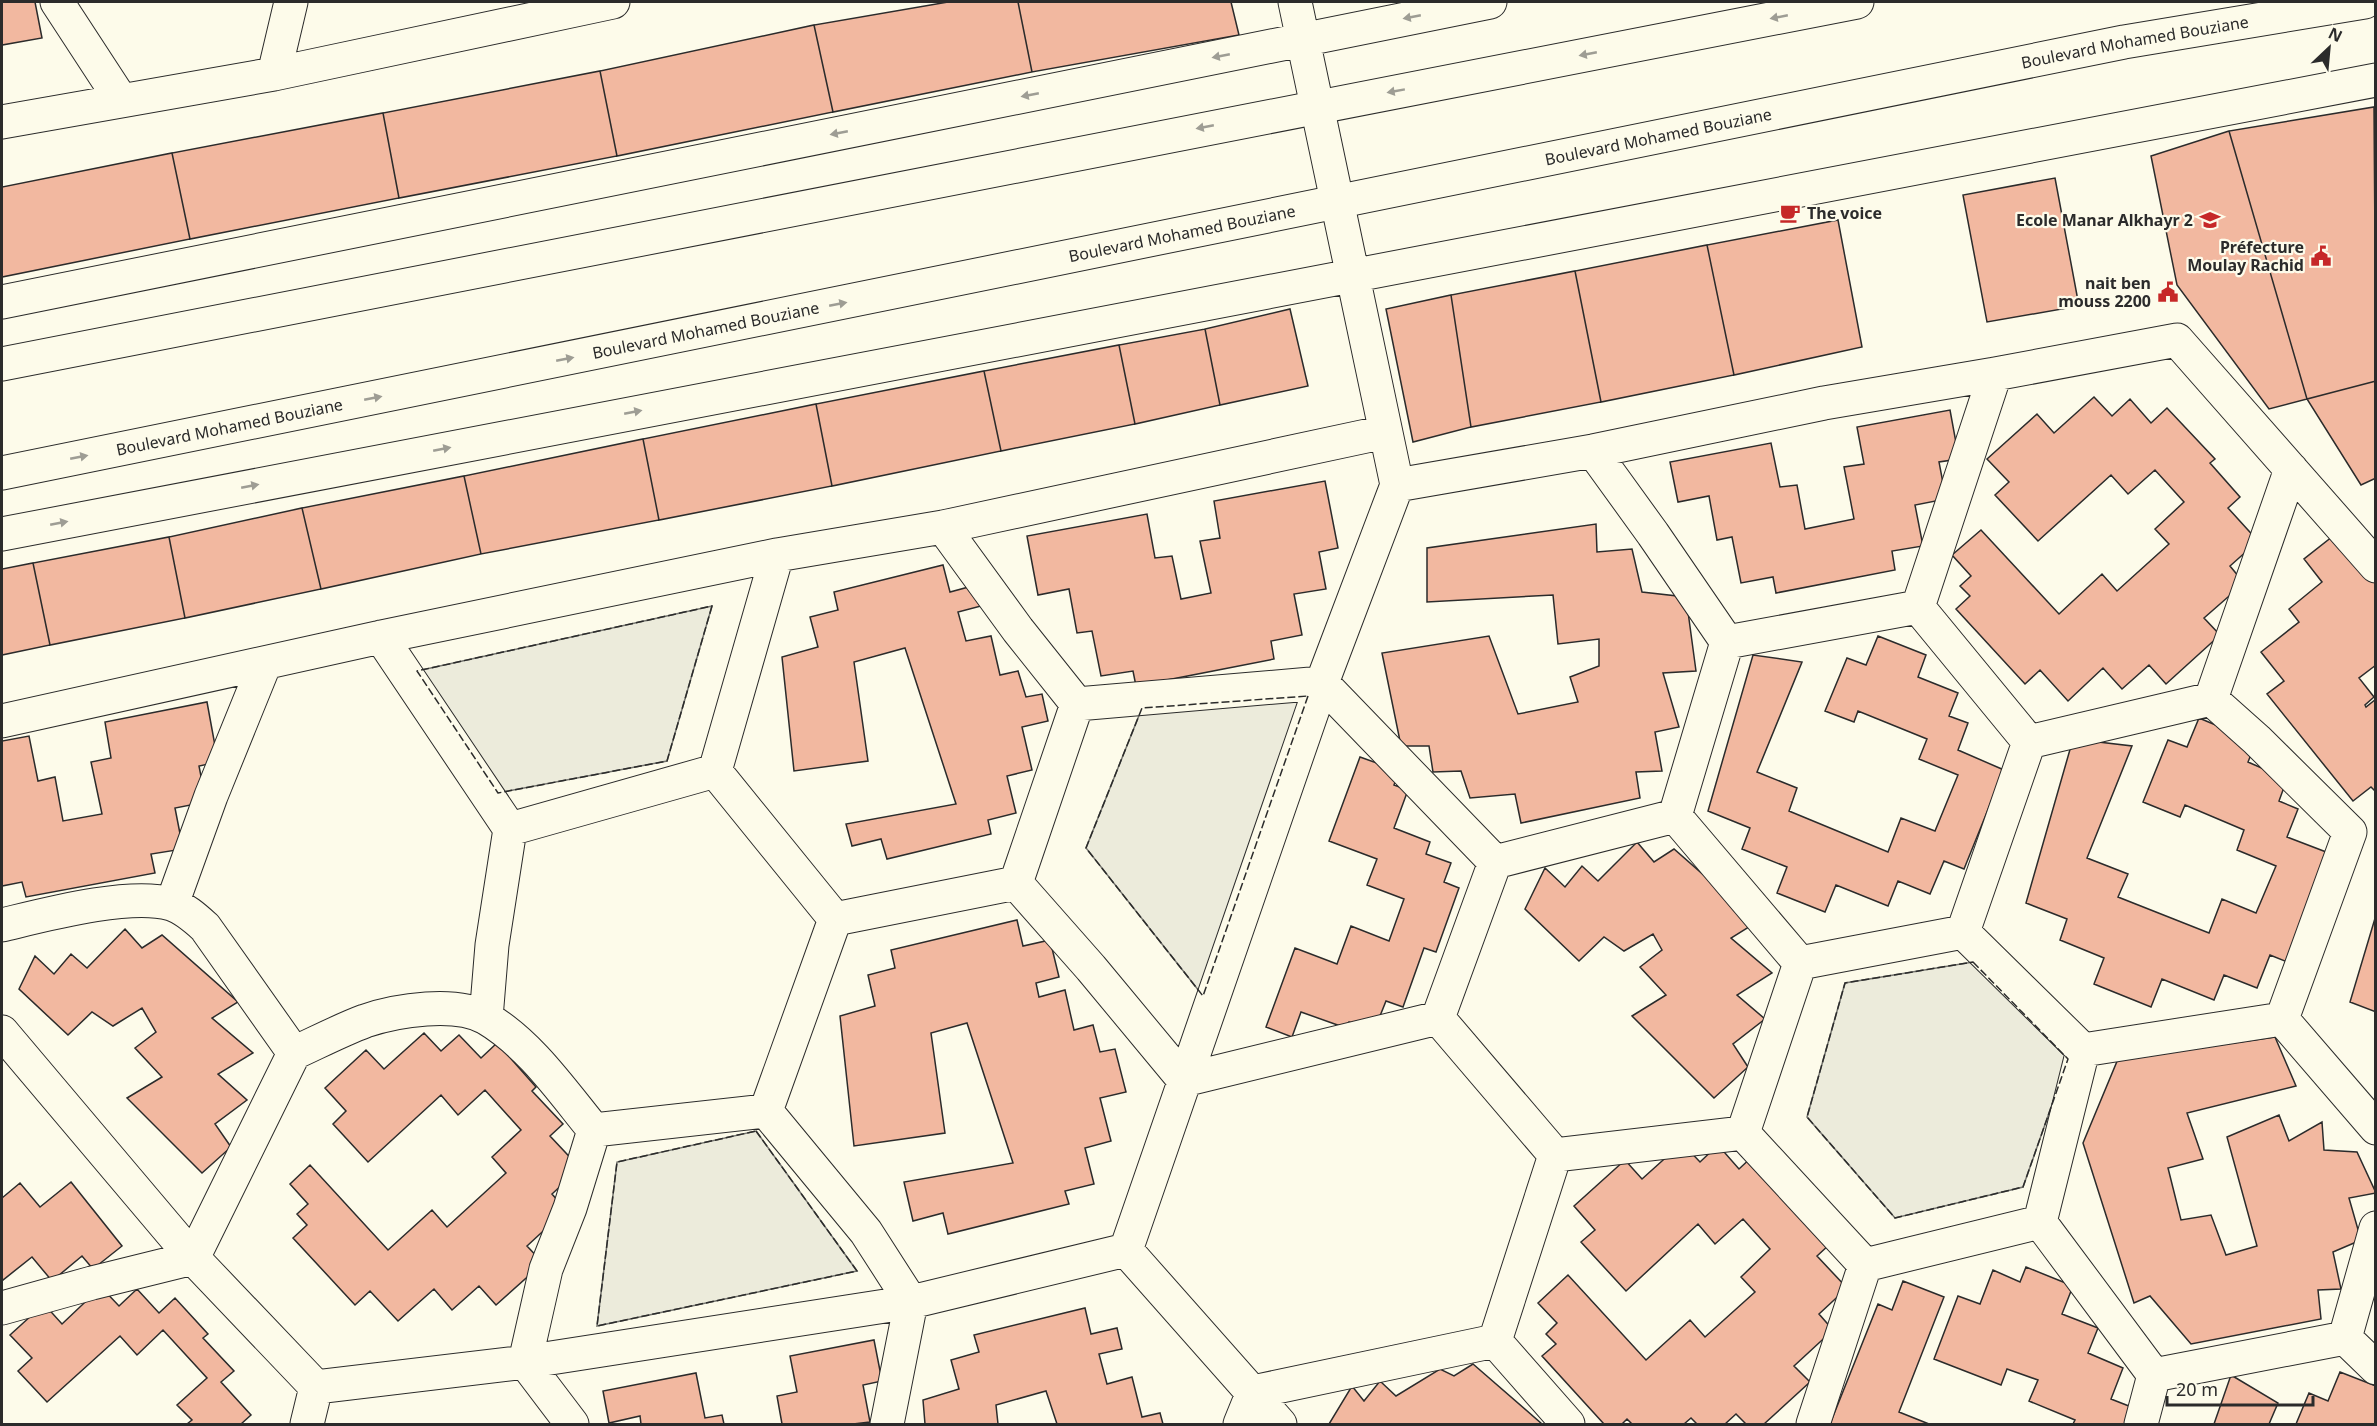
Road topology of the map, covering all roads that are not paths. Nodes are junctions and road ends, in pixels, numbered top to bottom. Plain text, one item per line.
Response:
1 (57, 2) edge
2 (291, 2) edge
3 (613, 2) edge
4 (1295, 2) edge
5 (1490, 2) edge
6 (1857, 2) edge
7 (2365, 2) edge
8 (1302, 39) junction
9 (274, 74) junction
10 (2376, 80) edge
11 (121, 100) junction
12 (1316, 105) junction
13 (2, 122) edge
14 (1337, 202) junction
15 (1352, 274) junction
16 (2, 302) edge
17 (2, 364) edge
18 (1995, 374) junction
19 (1385, 432) junction
20 (1593, 451) junction
21 (2291, 469) junction
22 (2, 473) edge
23 (1397, 485) junction
24 (943, 527) junction
25 (2, 534) edge
26 (777, 555) junction
27 (2376, 566) edge
28 (1918, 607) junction
29 (381, 637) junction
30 (1727, 642) junction
31 (265, 663) junction
32 (1322, 683) junction
33 (2211, 699) junction
34 (1077, 704) junction
35 (2, 721) edge
36 (2029, 742) junction
37 (716, 771) junction
38 (1675, 816) junction
39 (510, 829) junction
40 (2363, 829) edge
41 (1495, 861) junction
42 (1016, 883) junction
43 (172, 904) junction
44 (835, 918) junction
45 (2, 925) edge
46 (1963, 932) junction
47 (1800, 963) junction
48 (486, 1018) junction
49 (1438, 1018) junction
50 (2282, 1019) junction
51 (2, 1032) edge
52 (2083, 1050) junction
53 (294, 1053) junction
54 (1184, 1080) junction
55 (766, 1111) junction
56 (2376, 1128) edge
57 (594, 1130) junction
58 (1743, 1133) junction
59 (1555, 1155) junction
60 (2040, 1222) junction
61 (2376, 1228) edge
62 (1126, 1250) junction
63 (193, 1258) junction
64 (1865, 1265) junction
65 (911, 1302) junction
66 (2, 1308) edge
67 (2345, 1338) junction
68 (1495, 1341) junction
69 (525, 1362) junction
70 (2376, 1368) edge
71 (2154, 1375) junction
72 (316, 1387) junction
73 (1253, 1392) junction
74 (307, 1425) edge
75 (572, 1425) edge
76 (887, 1425) edge
77 (1240, 1425) edge
78 (1280, 1425) edge
79 (1568, 1425) edge
80 (1813, 1425) edge
81 (2141, 1425) edge

1 - 11 street
2 - 9 street
3 - 9 street
4 - 8 street
5 -> 8 street
6 -> 12 street
7 - 14 street, Boulevard Mohamed Bouziane
8 - 12 street
8 -> 16 street
9 - 11 street
10 - 15 street
11 - 13 street
12 - 14 street
12 -> 17 street
14 - 15 street
22 -> 14 street, Boulevard Mohamed Bouziane
15 - 19 street
25 -> 15 street
18 - 20 street
18 - 21 street
18 - 28 street
19 - 23 street
19 - 24 street
20 - 23 street
20 - 30 street
21 - 27 street
21 - 33 street
23 - 32 street
24 - 26 street
24 - 34 street
26 - 29 street
26 - 37 street
28 - 30 street
28 - 36 street
29 - 31 street
29 - 39 street
30 - 38 street
31 - 35 street
31 - 43 street
32 - 34 street
32 - 41 street
32 - 54 street
33 - 36 street
33 - 40 street
34 - 42 street
36 - 46 street
37 - 39 street
37 - 44 street
38 - 41 street
38 - 47 street
39 - 48 street
40 - 50 street
41 - 49 street
42 - 44 street
42 - 54 street
43 - 45 street
43 - 53 street
44 - 55 street
46 - 47 street
46 - 52 street
47 - 58 street
48 - 53 street
48 - 57 street
49 - 54 street
49 - 59 street
50 - 52 street
50 - 56 street
51 - 63 street
52 - 60 street
53 - 63 street
54 - 62 street
55 - 57 street
55 - 65 street
57 - 69 street
58 - 59 street
58 - 64 street
59 - 68 street
60 - 64 street
60 - 71 street
61 - 67 street
62 - 65 street
62 - 73 street
63 - 66 street
63 - 72 street
64 - 80 street
65 - 69 street
65 - 76 street
67 - 70 street
67 - 71 street
68 - 73 street
68 - 79 street
69 - 72 street
69 - 75 street
71 - 81 street
72 - 74 street
73 - 77 street
73 - 78 street

